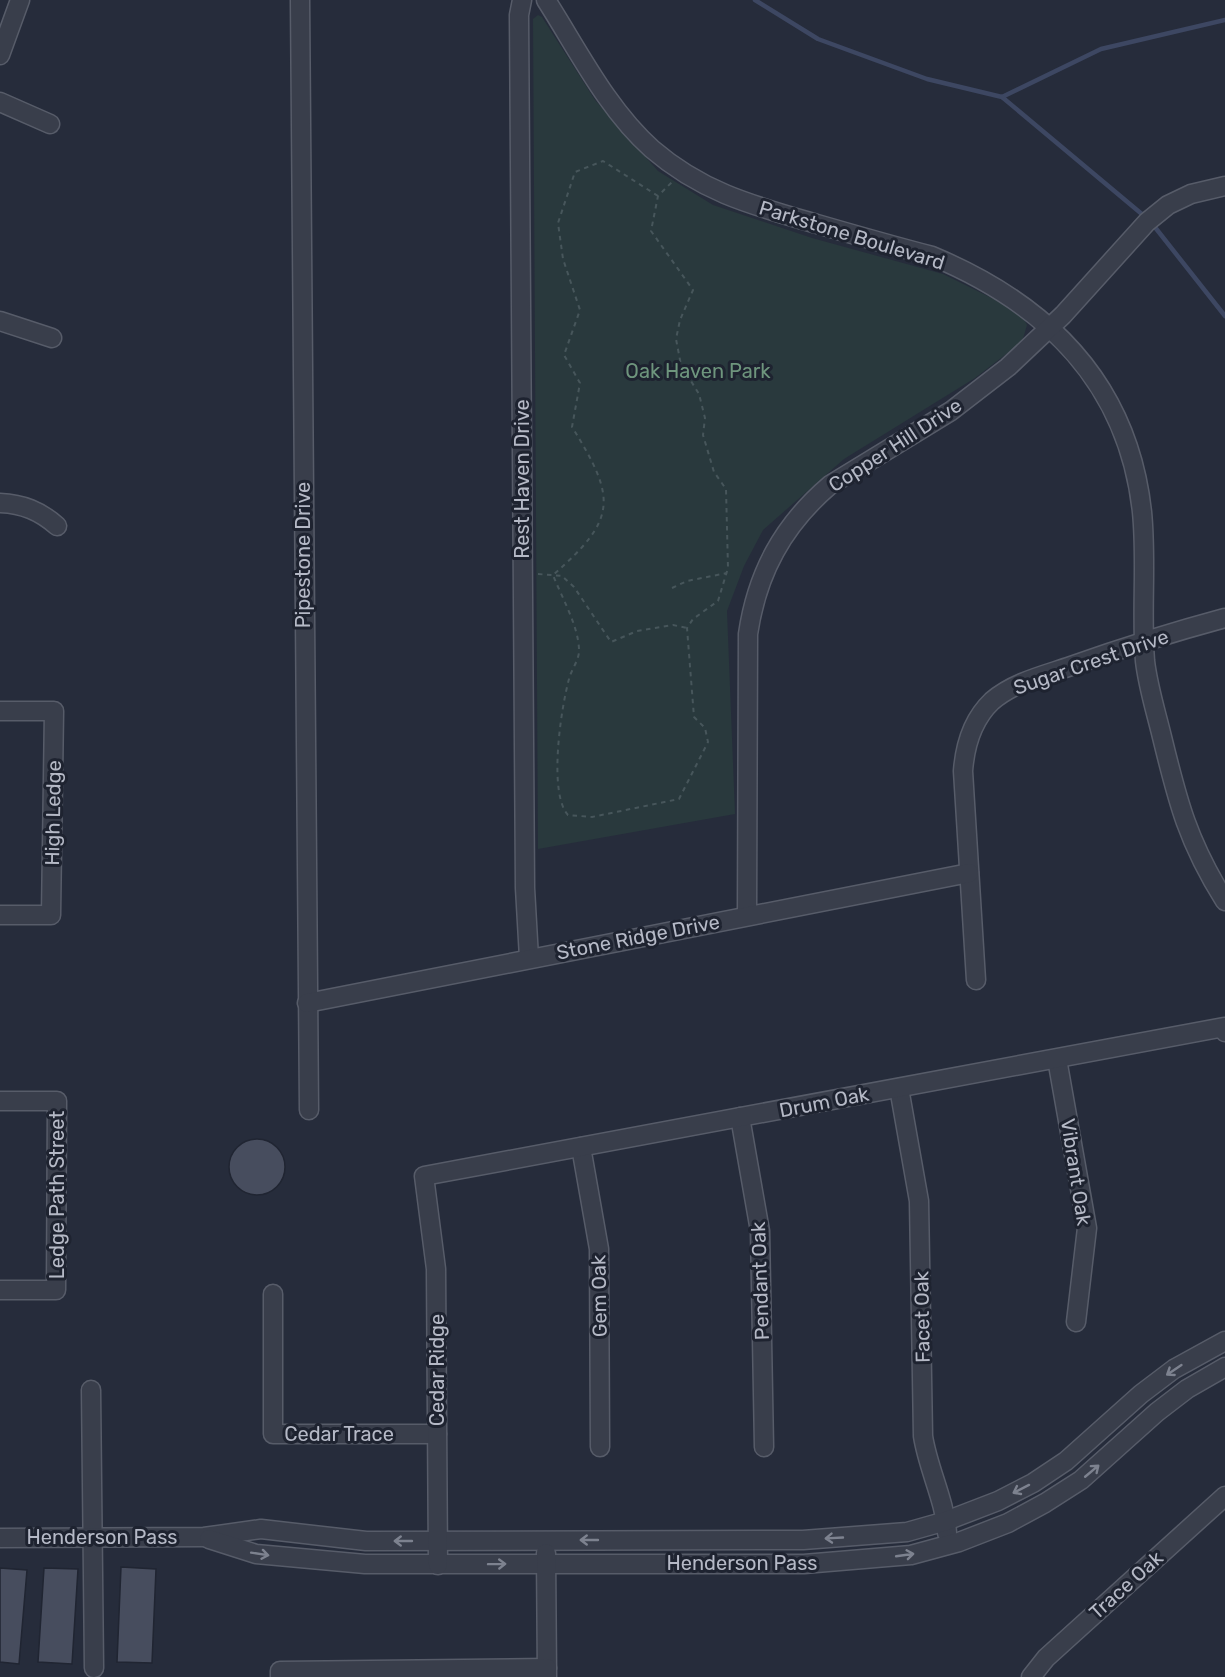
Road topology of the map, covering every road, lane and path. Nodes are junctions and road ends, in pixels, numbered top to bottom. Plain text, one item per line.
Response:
1 (20, 0) edge
2 (300, 0) edge
3 (522, 0) edge
4 (546, 0) edge
5 (0, 55) edge
6 (0, 102) edge
7 (50, 124) dead end
8 (1225, 186) edge
9 (0, 321) edge
10 (1049, 328) junction
11 (52, 338) dead end
12 (0, 503) edge
13 (57, 526) dead end
14 (523, 573) junction
15 (727, 573) junction
16 (554, 575) junction
17 (672, 588) dead end
18 (1225, 618) edge
19 (687, 628) junction
20 (1144, 640) junction
21 (0, 711) edge
22 (969, 873) junction
23 (1225, 901) edge
24 (0, 915) edge
25 (747, 916) junction
26 (529, 958) junction
27 (976, 980) dead end
28 (307, 1003) junction
29 (1225, 1030) edge
30 (1057, 1059) junction
31 (899, 1088) junction
32 (0, 1101) edge
33 (309, 1110) dead end
34 (740, 1117) junction
35 (581, 1147) junction
36 (424, 1176) joint
37 (0, 1290) edge
38 (273, 1294) dead end
39 (1076, 1322) dead end
40 (1225, 1341) edge
41 (1225, 1367) edge
42 (91, 1390) dead end
43 (437, 1434) junction
44 (600, 1447) dead end
45 (764, 1447) dead end
46 (1225, 1496) edge
47 (946, 1521) junction
48 (94, 1536) junction
49 (204, 1537) junction
50 (0, 1538) edge
51 (546, 1539) junction
52 (438, 1541) junction
53 (948, 1545) junction
54 (546, 1563) junction
55 (438, 1565) junction
56 (94, 1668) dead end
57 (547, 1673) edge
58 (280, 1674) edge
59 (1031, 1677) edge

1 - 5 street
2 - 28 street, Pipestone Drive
3 - 14 street, Rest Haven Drive
4 - 10 street, Parkstone Boulevard
6 - 7 street
8 - 10 street, Copper Hill Drive
9 - 11 street
10 - 20 street, Parkstone Boulevard
10 - 25 street, Copper Hill Drive
12 - 13 street
14 - 16 path
14 - 26 street, Rest Haven Drive
15 - 16 path
15 - 17 path
15 - 19 path
16 - 19 path
16 - 19 path
18 - 20 street, Sugar Crest Drive
20 - 22 street, Sugar Crest Drive
20 - 23 street, Parkstone Boulevard
21 - 24 street, High Ledge
22 - 25 street, Stone Ridge Drive
22 - 27 street, Sugar Crest Drive
25 - 26 street, Stone Ridge Drive
26 - 28 street, Stone Ridge Drive
28 - 33 street, Pipestone Drive
29 - 30 street, Drum Oak
30 - 31 street, Drum Oak
30 - 39 street, Vibrant Oak
31 - 34 street, Drum Oak
31 - 47 street, Facet Oak
32 - 37 street, Ledge Path Street
34 - 35 street, Drum Oak
34 - 45 street, Pendant Oak
35 - 36 street, Drum Oak
35 - 44 street, Gem Oak
36 - 43 street, Cedar Ridge
38 - 43 street, Cedar Trace
40 -> 47 street, Henderson Pass
53 -> 41 street, Henderson Pass
42 - 48 street
43 - 52 street, Cedar Ridge
46 - 59 street, Trace Oak
47 -> 51 street, Henderson Pass
47 - 53 street, Facet Oak
48 - 49 street, Henderson Pass
48 - 50 street, Henderson Pass
48 - 56 street
52 -> 49 street, Henderson Pass
49 -> 55 street, Henderson Pass
51 - 52 street, Henderson Pass
51 - 54 street
52 - 55 street, Cedar Ridge
54 -> 53 street, Henderson Pass
55 -> 54 street, Henderson Pass
54 - 57 street
57 - 58 street

